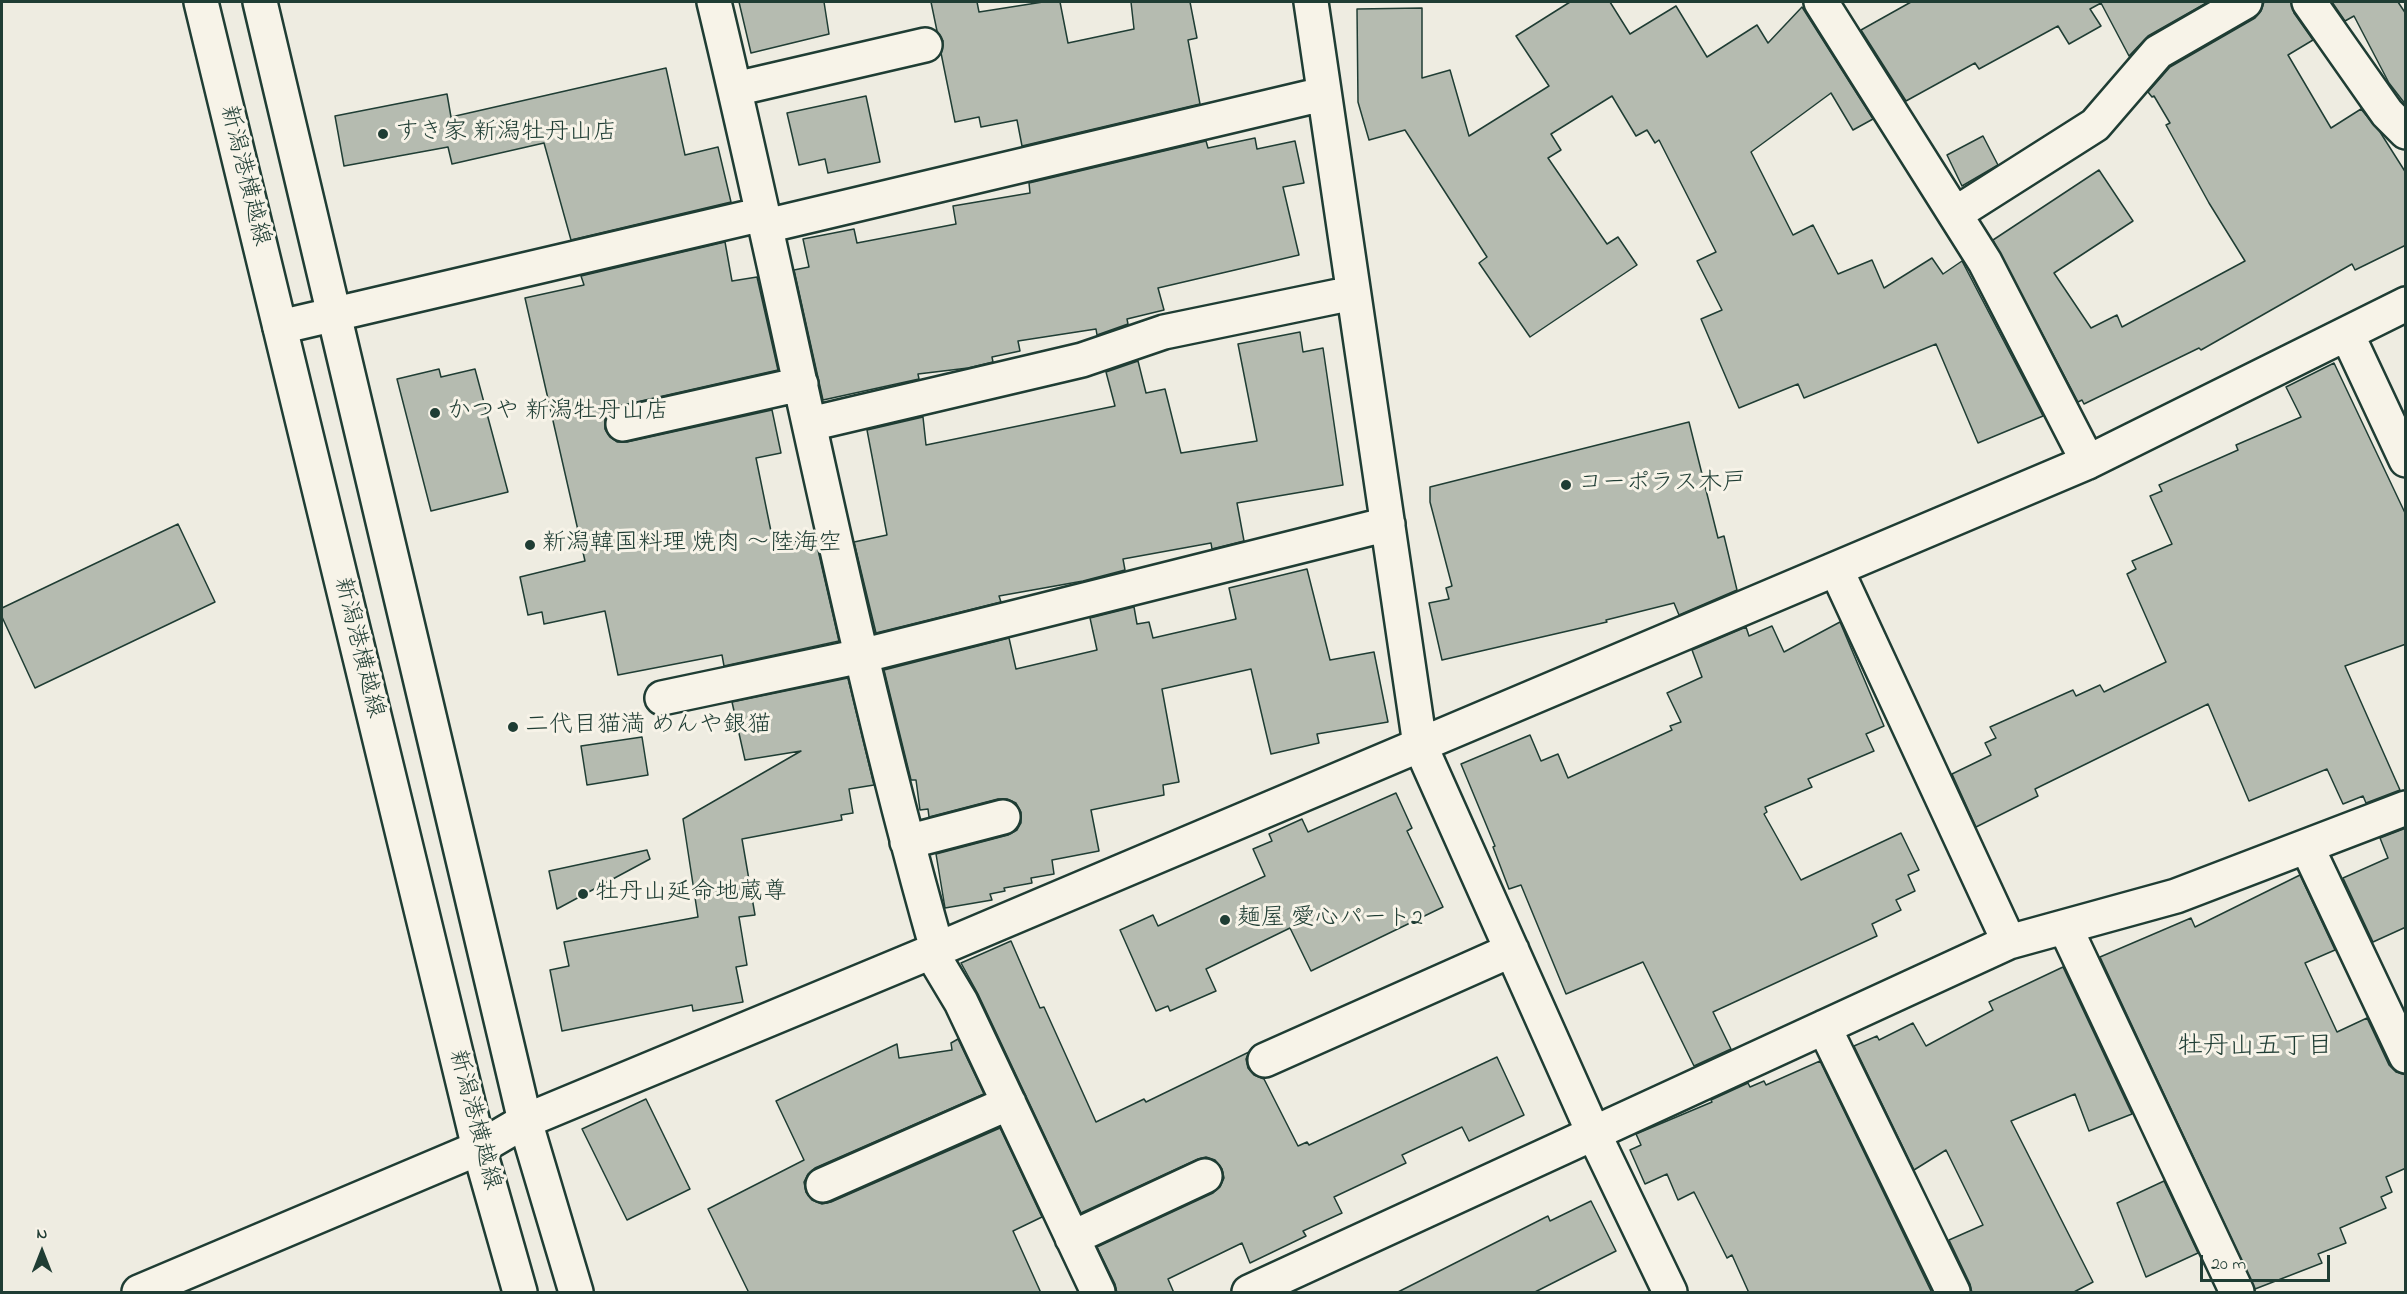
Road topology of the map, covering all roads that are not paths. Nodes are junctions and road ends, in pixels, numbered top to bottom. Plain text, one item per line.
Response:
1 (260, 2) edge
2 (714, 2) edge
3 (1311, 2) edge
4 (1821, 2) edge
5 (2245, 2) edge
6 (2309, 2) edge
7 (209, 3) edge
8 (925, 45) dead end
9 (735, 89) junction
10 (1323, 94) junction
11 (2406, 132) edge
12 (1955, 214) junction
13 (764, 220) junction
14 (1353, 293) junction
15 (2406, 304) edge
16 (334, 315) junction
17 (280, 327) junction
18 (2347, 334) junction
19 (801, 384) junction
20 (623, 424) dead end
21 (810, 424) junction
22 (2406, 460) edge
23 (2088, 462) junction
24 (1388, 524) junction
25 (1836, 569) junction
26 (861, 656) junction
27 (662, 698) dead end
28 (1420, 745) junction
29 (2406, 808) edge
30 (1003, 817) dead end
31 (907, 842) junction
32 (2307, 847) junction
33 (2065, 927) junction
34 (2009, 942) junction
35 (934, 950) junction
36 (1512, 950) junction
37 (1824, 1027) junction
38 (2406, 1056) edge
39 (1265, 1060) dead end
40 (1009, 1103) junction
41 (525, 1120) junction
42 (1593, 1132) junction
43 (479, 1148) junction
44 (1205, 1176) dead end
45 (823, 1185) dead end
46 (1072, 1238) junction
47 (139, 1293) edge
48 (520, 1293) edge
49 (576, 1293) edge
50 (1098, 1293) edge
51 (1249, 1293) edge
52 (1670, 1293) edge
53 (1953, 1293) edge
54 (2237, 1293) edge

1 - 16 street
2 - 9 street
3 - 10 street
4 - 12 street
5 - 12 street
6 - 11 street
7 - 17 street, 新潟港横越線
8 - 9 street
9 - 13 street
10 - 13 street
10 - 14 street
12 - 23 street
13 - 16 street
13 - 19 street
14 - 21 street
14 - 24 street
15 - 18 street
16 - 17 street
16 - 41 street
17 - 43 street, 新潟港横越線
18 - 22 street
18 - 23 street
19 - 20 street
19 - 21 street
21 - 26 street
23 - 25 street
24 - 26 street
24 - 28 street
25 - 28 street
25 - 34 street
26 - 27 street
26 - 31 street
28 - 35 street
28 - 36 street
29 - 32 street
30 - 31 street
31 - 35 street
32 - 33 street
32 - 38 street
33 - 34 street
33 - 54 street
34 - 37 street
35 - 40 street
35 - 41 street
36 - 39 street
36 - 42 street
37 - 42 street
37 - 53 street
40 - 45 street
40 - 46 street
41 - 43 street
41 - 49 street
42 - 51 street
42 - 52 street
43 - 47 street
43 - 48 street, 新潟港横越線
44 - 46 street
46 - 50 street

